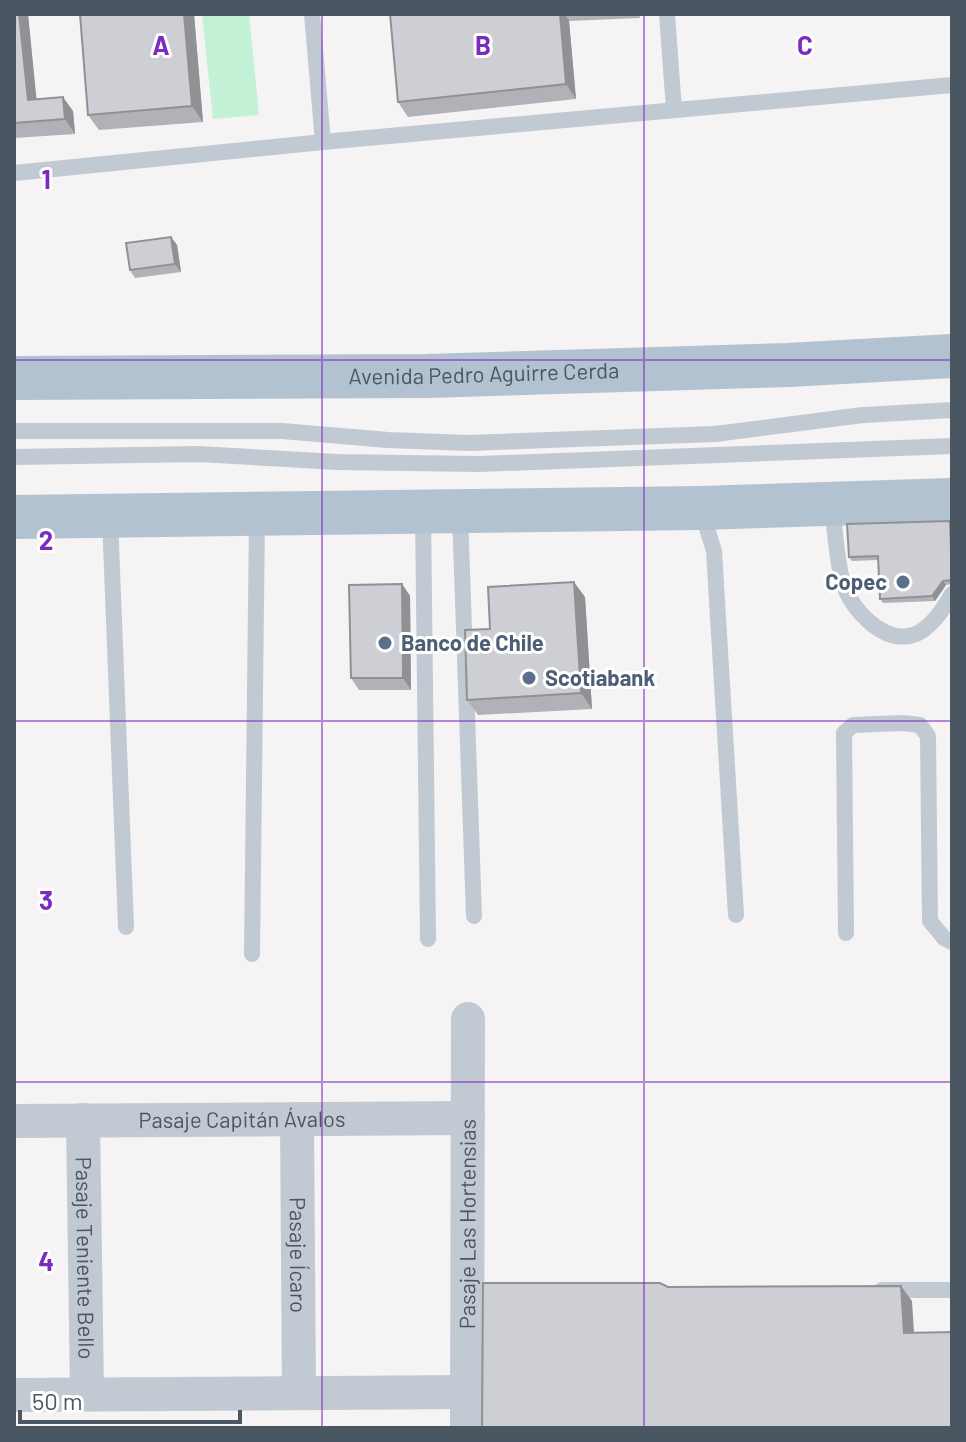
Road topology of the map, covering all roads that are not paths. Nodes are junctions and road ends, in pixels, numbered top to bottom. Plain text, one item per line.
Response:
1 (312, 14) edge
2 (667, 14) edge
3 (952, 85) edge
4 (674, 110) junction
5 (323, 142) junction
6 (14, 173) edge
7 (952, 356) edge
8 (14, 378) edge
9 (952, 410) edge
10 (14, 431) edge
11 (952, 446) edge
12 (14, 457) edge
13 (952, 500) edge
14 (832, 505) junction
15 (700, 508) junction
16 (441, 512) junction
17 (257, 515) junction
18 (110, 516) junction
19 (14, 517) edge
20 (952, 594) edge
21 (736, 915) dead end
22 (474, 916) dead end
23 (126, 927) dead end
24 (846, 933) dead end
25 (428, 939) dead end
26 (952, 942) edge
27 (252, 954) dead end
28 (468, 1019) dead end
29 (468, 1118) junction
30 (297, 1119) junction
31 (83, 1120) junction
32 (14, 1121) edge
33 (861, 1290) edge
34 (952, 1290) edge
35 (467, 1392) junction
36 (299, 1393) junction
37 (87, 1394) junction
38 (14, 1395) edge
39 (467, 1428) edge

1 - 5 lane
2 - 4 lane
3 - 4 lane
4 - 5 lane
5 - 6 lane
7 - 8 main road, Avenida Pedro Aguirre Cerda
9 - 10 lane
11 - 12 lane
13 - 14 main road
14 - 15 main road
14 - 20 lane
15 - 16 main road
15 - 21 lane
16 - 17 main road
16 - 22 lane
16 - 25 lane
17 - 18 main road
17 - 27 lane
18 - 19 main road
18 - 23 lane
24 - 26 lane
28 - 29 street, Pasaje Las Hortensias
29 - 30 street, Pasaje Capitán Ávalos
29 - 35 street, Pasaje Las Hortensias
30 - 31 street, Pasaje Capitán Ávalos
30 - 36 street, Pasaje Ícaro
31 - 32 street, Pasaje Capitán Ávalos
31 - 37 street, Pasaje Teniente Bello
33 - 34 lane
35 - 36 street
35 - 39 street, Pasaje Las Hortensias
36 - 37 street
37 - 38 street

